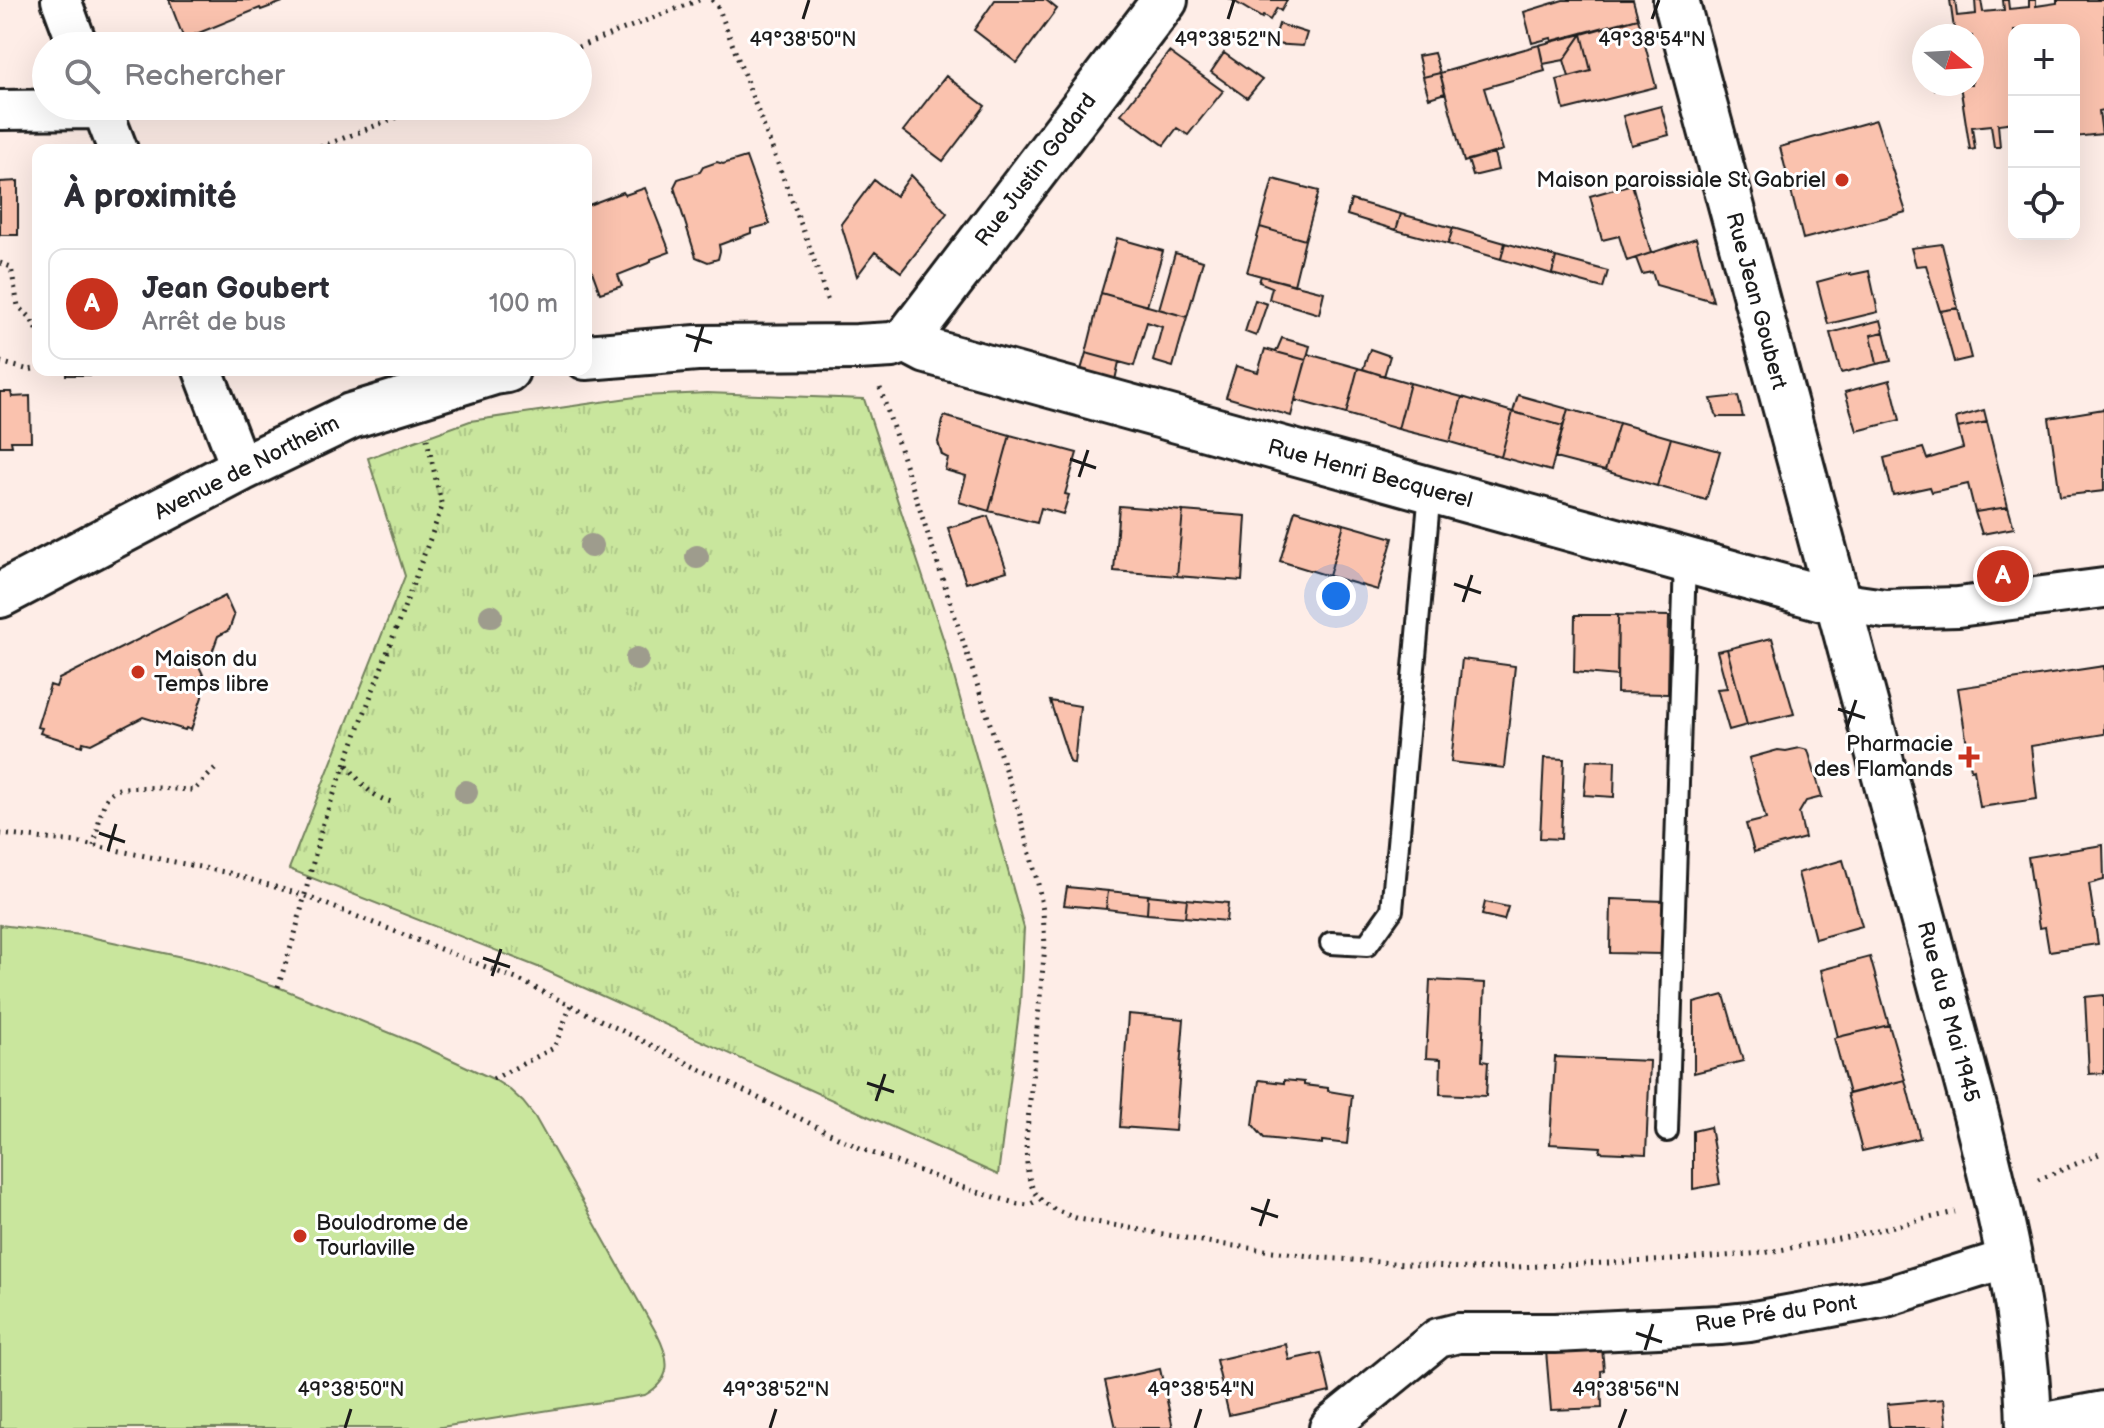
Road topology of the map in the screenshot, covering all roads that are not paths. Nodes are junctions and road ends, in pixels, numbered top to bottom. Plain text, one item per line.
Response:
1 (61, 0) edge
2 (1165, 0) edge
3 (1676, 0) edge
4 (73, 32) edge
5 (32, 109) edge
6 (0, 110) edge
7 (107, 120) edge
8 (116, 144) edge
9 (906, 340) junction
10 (592, 357) edge
11 (205, 376) edge
12 (485, 376) edge
13 (241, 469) junction
14 (1430, 491) junction
15 (1685, 561) junction
16 (2104, 588) edge
17 (0, 595) edge
18 (1837, 602) junction
19 (1331, 943) dead end
20 (1667, 1131) dead end
21 (2010, 1258) junction
22 (2104, 1411) edge
23 (2029, 1426) edge
24 (1329, 1428) edge

1 - 4 street
2 - 9 street, Rue Justin Godard
3 - 18 street, Rue Jean Goubert
5 - 6 street
7 - 8 street
9 - 10 street
9 - 14 street, Rue Henri Becquerel
11 - 13 street
12 - 13 street, Avenue de Northeim
13 - 17 street, Avenue de Northeim
14 - 15 street, Rue Henri Becquerel
14 - 19 lane
15 - 18 street, Rue Henri Becquerel
15 - 20 lane
16 - 18 street
18 - 21 street, Rue du 8 Mai 1945
21 - 23 street, Rue du 8 Mai 1945
21 - 24 street, Rue Pré du Pont
22 - 23 street

